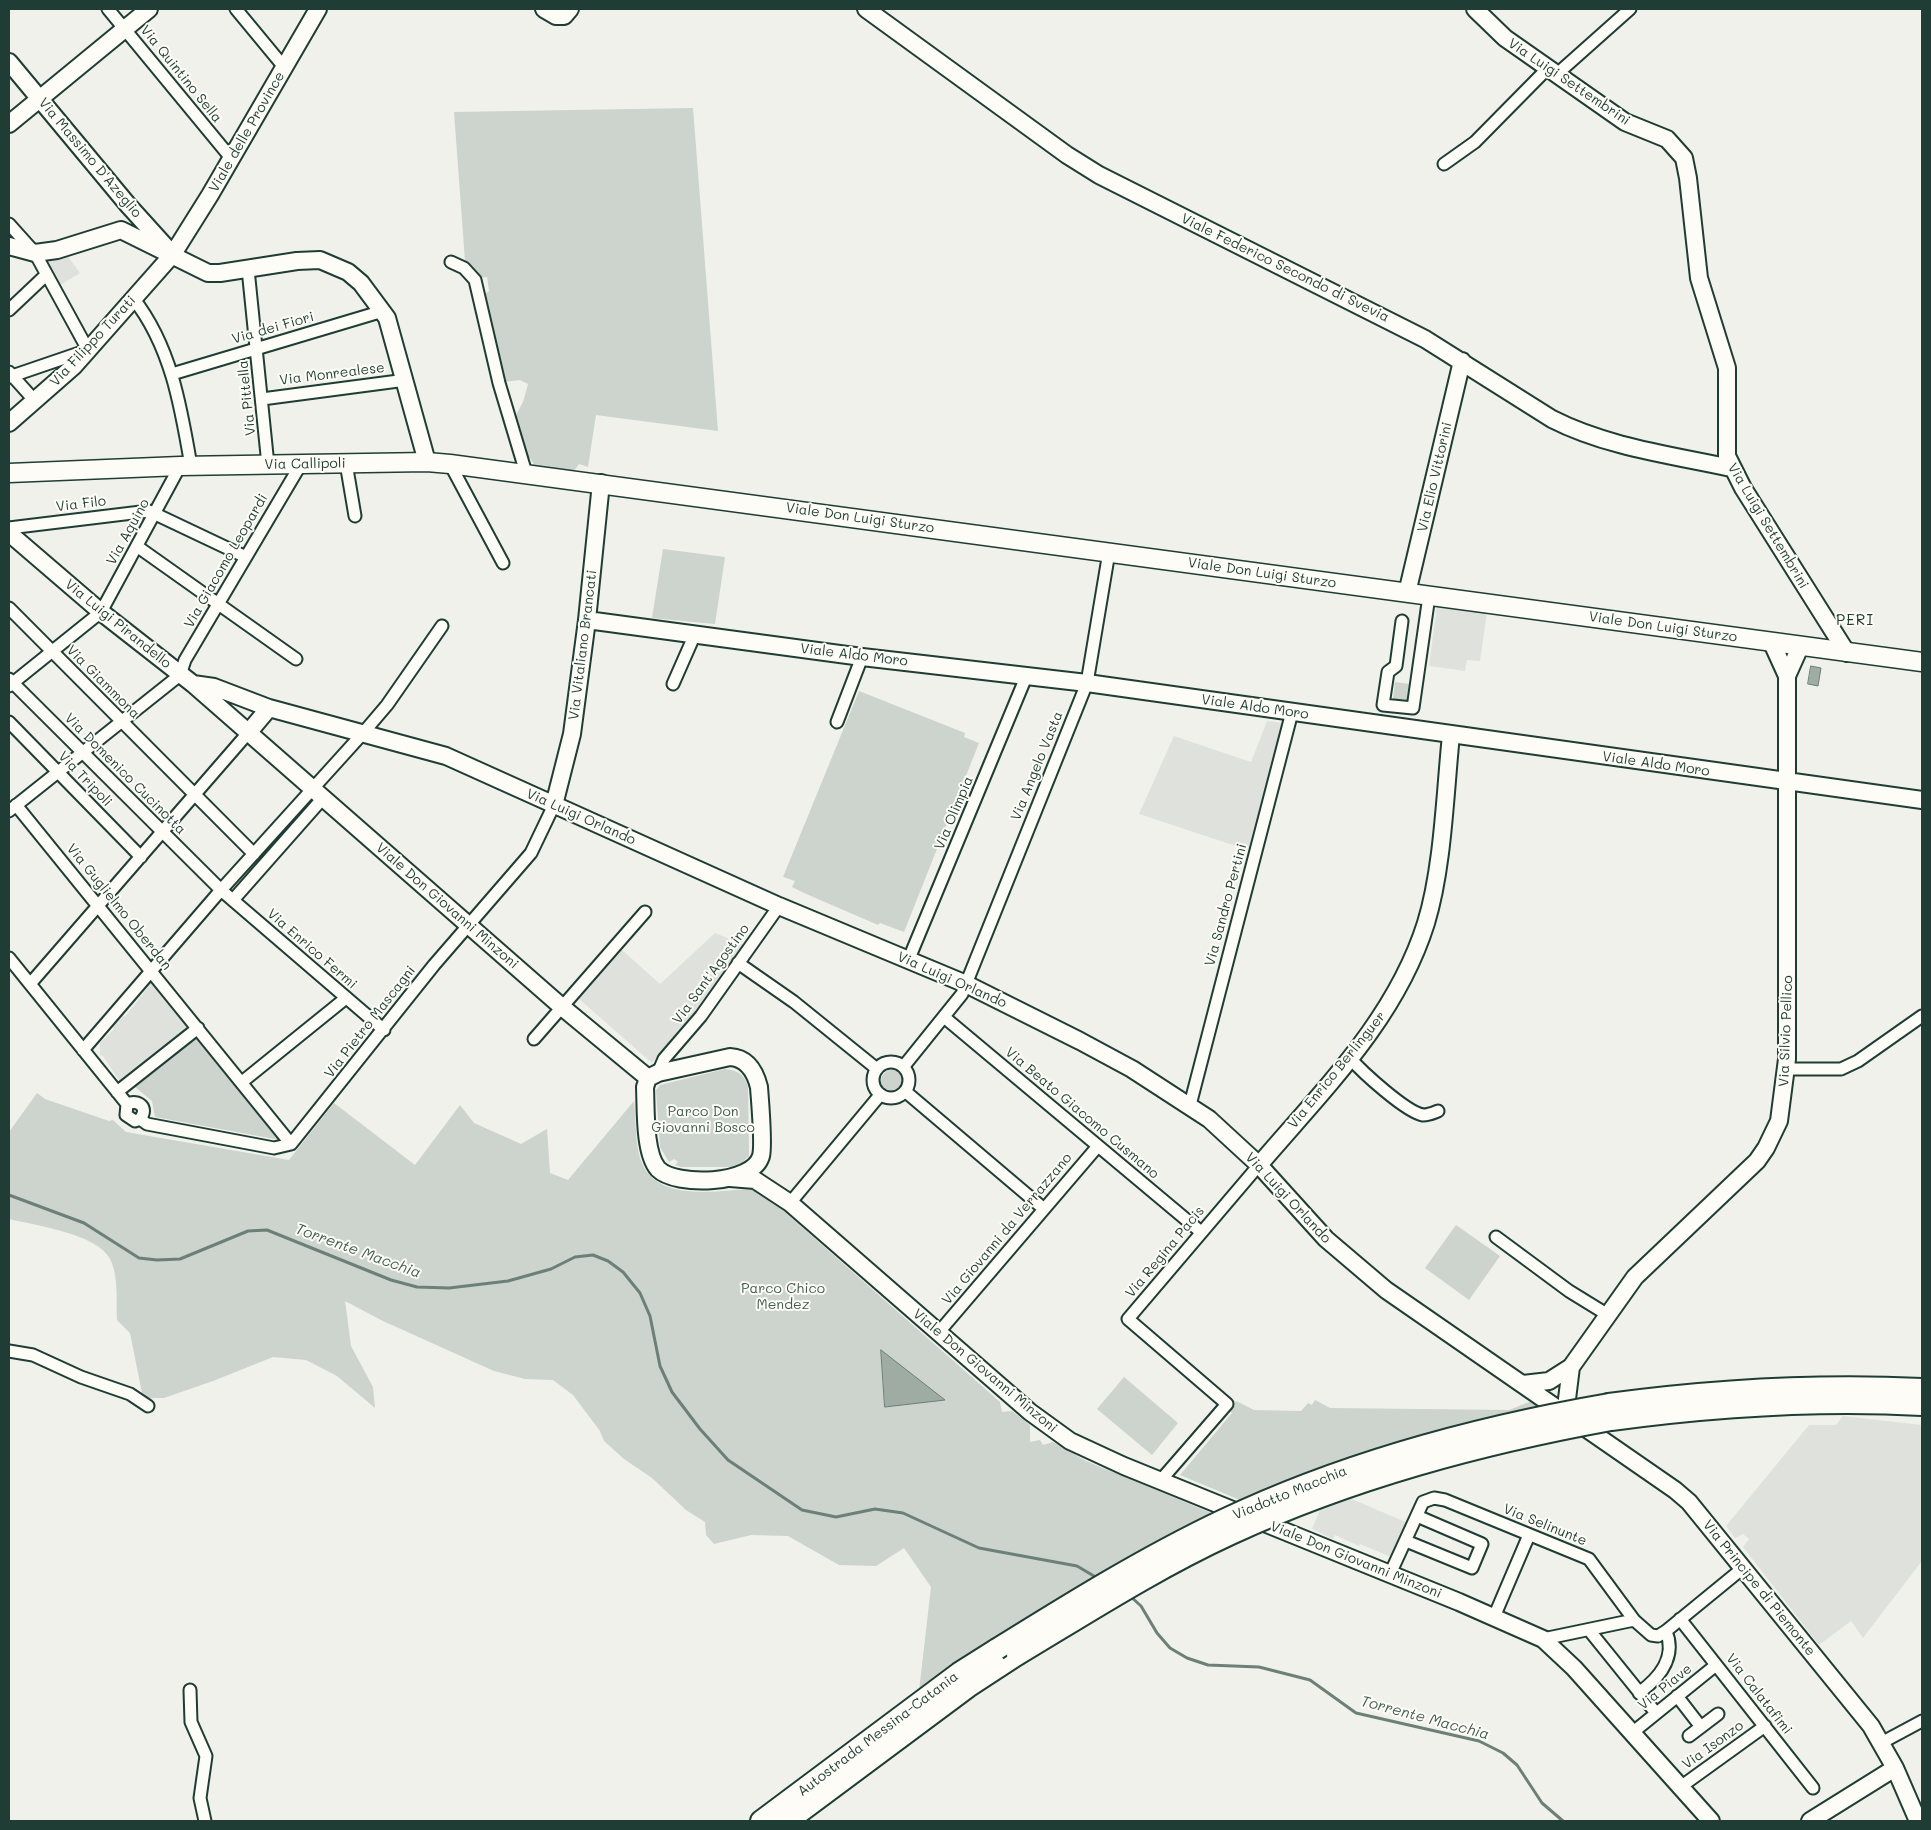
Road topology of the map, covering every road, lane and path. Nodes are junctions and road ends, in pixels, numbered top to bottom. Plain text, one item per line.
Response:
1 (108, 9) edge
2 (149, 9) edge
3 (236, 9) edge
4 (318, 9) edge
5 (544, 9) edge
6 (866, 9) edge
7 (1475, 9) edge
8 (1630, 9) edge
9 (567, 12) edge
10 (125, 29) junction
11 (9, 62) edge
12 (284, 67) junction
13 (1552, 71) junction
14 (40, 99) junction
15 (9, 124) edge
16 (231, 158) junction
17 (1444, 164) dead end
18 (128, 205) junction
19 (122, 230) junction
20 (10, 234) edge
21 (34, 253) junction
22 (173, 254) junction
23 (451, 262) dead end
24 (248, 269) junction
25 (46, 274) junction
26 (133, 298) junction
27 (9, 310) edge
28 (382, 311) junction
29 (257, 349) junction
30 (88, 350) junction
31 (1462, 361) junction
32 (172, 374) junction
33 (10, 375) edge
34 (406, 380) junction
35 (262, 399) junction
36 (35, 401) junction
37 (9, 423) edge
38 (427, 462) junction
39 (346, 463) junction
40 (301, 464) junction
41 (450, 464) junction
42 (268, 465) junction
43 (186, 466) junction
44 (1731, 468) junction
45 (9, 473) edge
46 (526, 474) junction
47 (601, 483) junction
48 (155, 514) junction
49 (355, 516) dead end
50 (9, 528) edge
51 (9, 533) edge
52 (138, 547) junction
53 (1109, 552) junction
54 (246, 557) junction
55 (502, 563) dead end
56 (1407, 593) junction
57 (1429, 596) junction
58 (219, 605) junction
59 (9, 608) edge
60 (101, 612) junction
61 (1823, 616) junction
62 (588, 620) junction
63 (1402, 621) dead end
64 (442, 626) dead end
65 (694, 634) junction
66 (1772, 643) junction
67 (1807, 648) junction
68 (52, 652) junction
69 (1847, 653) junction
70 (862, 657) junction
71 (296, 659) dead end
72 (1922, 662) edge
73 (1396, 666) junction
74 (1418, 669) junction
75 (1787, 676) junction
76 (1026, 677) junction
77 (187, 679) junction
78 (10, 683) edge
79 (1087, 683) junction
80 (673, 684) dead end
81 (269, 708) junction
82 (1292, 712) junction
83 (9, 722) edge
84 (122, 722) junction
85 (837, 722) dead end
86 (364, 732) junction
87 (250, 734) junction
88 (1451, 735) junction
89 (83, 753) junction
90 (58, 772) junction
91 (1789, 782) junction
92 (317, 793) junction
93 (195, 795) junction
94 (1922, 800) edge
95 (554, 805) junction
96 (12, 808) edge
97 (162, 832) junction
98 (254, 854) junction
99 (140, 857) junction
100 (221, 890) junction
101 (233, 900) junction
102 (98, 906) junction
103 (779, 906) junction
104 (645, 912) dead end
105 (470, 926) junction
106 (9, 958) edge
107 (908, 961) junction
108 (738, 963) junction
109 (151, 971) junction
110 (30, 984) junction
111 (966, 984) junction
112 (346, 998) junction
113 (562, 1006) junction
114 (1922, 1016) edge
115 (944, 1017) junction
116 (198, 1028) junction
117 (384, 1030) junction
118 (534, 1039) dead end
119 (81, 1047) junction
120 (1350, 1058) junction
121 (907, 1062) junction
122 (877, 1069) junction
123 (1786, 1069) junction
124 (653, 1071) junction
125 (244, 1080) junction
126 (116, 1092) junction
127 (906, 1092) junction
128 (876, 1100) junction
129 (1190, 1105) junction
130 (1438, 1111) dead end
131 (294, 1141) junction
132 (1098, 1146) junction
133 (761, 1156) junction
134 (1260, 1165) junction
135 (730, 1178) junction
136 (790, 1203) junction
137 (1044, 1209) junction
138 (1201, 1232) junction
139 (1496, 1236) dead end
140 (1608, 1315) junction
141 (939, 1332) junction
142 (9, 1351) edge
143 (1568, 1375) junction
144 (1524, 1384) junction
145 (1922, 1390) edge
146 (1548, 1401) junction
147 (1922, 1405) edge
148 (148, 1406) dead end
149 (1610, 1412) junction
150 (1577, 1421) junction
151 (1161, 1480) junction
152 (1417, 1516) junction
153 (1529, 1535) junction
154 (1406, 1541) junction
155 (1743, 1568) junction
156 (1390, 1574) junction
157 (1494, 1617) junction
158 (1680, 1618) junction
159 (1634, 1620) junction
160 (1589, 1630) junction
161 (1666, 1630) junction
162 (1543, 1639) junction
163 (997, 1649) joint
164 (1017, 1655) joint
165 (1716, 1665) junction
166 (190, 1690) dead end
167 (1639, 1693) junction
168 (1677, 1696) junction
169 (1656, 1713) junction
170 (1718, 1714) dead end
171 (1922, 1721) edge
172 (1765, 1726) junction
173 (1701, 1727) junction
174 (1632, 1733) junction
175 (1690, 1736) dead end
176 (1881, 1742) junction
177 (1895, 1768) junction
178 (1679, 1788) junction
179 (1814, 1788) dead end
180 (1706, 1818) edge
181 (205, 1821) edge
182 (761, 1821) edge
183 (788, 1821) edge
184 (1810, 1821) edge
185 (1918, 1821) edge

1 - 10 street, Via Quintino Sella
2 - 10 street
3 - 12 street
4 - 12 street, Viale delle Province
5 - 9 street
6 - 31 street, Viale Federico Secondo di Svevia
7 - 13 street, Via Luigi Settembrini
8 - 13 street
10 - 14 street
10 - 16 street, Via Quintino Sella
11 - 14 street, Via Massimo D'Azeglio
12 - 16 street, Viale delle Province
13 - 17 street
13 - 44 street, Via Luigi Settembrini
14 - 15 street
14 - 18 street, Via Massimo D'Azeglio
16 - 22 street, Viale delle Province
18 - 19 street
18 - 22 street, Via Massimo D'Azeglio
19 - 21 street
19 - 22 street
20 - 21 street
21 - 25 street
22 - 24 street
22 - 26 street, Via Filippo Turati
23 - 46 street
24 - 28 street
24 - 29 street, Via Pittella
25 - 27 street
25 - 30 street
26 - 30 street, Via Filippo Turati
26 - 32 street
28 - 29 street, Via dei Fiori
28 - 34 street
29 - 32 street, Via dei Fiori
29 - 35 street, Via Pittella
30 - 33 street
30 - 36 street, Via Filippo Turati
31 - 44 street, Viale Federico Secondo di Svevia
31 - 56 street, Via Elio Vittorini
32 - 43 street
33 - 36 street
34 - 35 street, Via Monrealese
34 - 38 street
35 - 42 street, Via Pittella
36 - 37 street, Via Filippo Turati
38 - 39 main road, Via Callipoli
38 - 41 main road, Via Callipoli
39 - 40 main road, Via Callipoli
39 - 49 street
40 - 42 main road, Via Callipoli
40 - 54 street, Via Giacomo Leopardi
41 - 46 main road, Via Callipoli
41 - 55 street
42 - 43 main road, Via Callipoli
43 - 45 main road, Via Callipoli
43 - 48 street, Via Aquino
44 - 61 street, Via Luigi Settembrini
46 - 47 main road, Via Callipoli
47 - 53 main road, Viale Don Luigi Sturzo
47 - 62 street, Via Vitaliano Brancati
48 - 50 street, Via Filo
48 - 52 street, Via Aquino
48 - 54 street
51 - 60 street, Via Luigi Pirandello
52 - 58 street
52 - 60 street, Via Aquino
53 - 56 main road, Viale Don Luigi Sturzo
53 - 79 street, Via Angelo Vasta
54 - 58 street, Via Giacomo Leopardi
56 - 57 main road, Viale Don Luigi Sturzo
57 - 66 main road, Viale Don Luigi Sturzo
57 - 74 street
58 - 71 street
58 - 77 street, Via Giacomo Leopardi
59 - 68 street, Via Giammona
60 - 68 street
60 - 77 street, Via Luigi Pirandello
61 - 67 street
61 - 69 street, Via Luigi Settembrini
62 - 65 street, Viale Aldo Moro
62 - 95 street, Via Vitaliano Brancati
63 - 73 street
64 - 86 street
65 - 70 street, Viale Aldo Moro
65 - 80 street
66 - 67 main road, Viale Don Luigi Sturzo
66 - 75 street
67 - 69 main road, Viale Don Luigi Sturzo
67 - 75 street
68 - 78 street
68 - 84 street, Via Giammona
69 - 72 main road, Viale Don Luigi Sturzo
70 - 76 street, Viale Aldo Moro
70 - 85 street
73 - 74 street
73 - 74 street
75 - 91 street, Via Silvio Pellico
76 - 79 street, Viale Aldo Moro
76 - 107 street, Via Olimpia
77 - 81 street, Via Luigi Orlando
77 - 84 street
77 - 87 street, Via Luigi Pirandello
78 - 89 street, Via Domenico Cucinotta
79 - 82 street, Viale Aldo Moro
79 - 111 street, Via Angelo Vasta
81 - 86 street, Via Luigi Orlando
81 - 87 street
82 - 88 street, Viale Aldo Moro
82 - 129 street, Via Sandro Pertini
83 - 90 street, Via Tripoli
84 - 89 street
84 - 93 street, Via Giammona
86 - 92 street
86 - 95 street, Via Luigi Orlando
87 - 92 street, Viale Don Giovanni Minzoni
87 - 93 street
88 - 91 street, Viale Aldo Moro
88 - 120 street, Via Enrico Berlinguer
89 - 90 street
89 - 97 street, Via Domenico Cucinotta
90 - 96 street
90 - 99 street, Via Tripoli
91 - 94 street, Viale Aldo Moro
91 - 123 street, Via Silvio Pellico
92 - 98 street
92 - 101 street
92 - 105 street, Viale Don Giovanni Minzoni
93 - 97 street
93 - 98 street
95 - 103 street, Via Luigi Orlando
95 - 105 street, Via Pietro Mascagni
96 - 102 street, Via Guglielmo Oberdan
97 - 99 street
97 - 100 street, Via Domenico Cucinotta
98 - 100 street
99 - 102 street
100 - 101 street, Via Enrico Fermi
100 - 109 street
101 - 112 street, Via Enrico Fermi
102 - 109 street, Via Guglielmo Oberdan
102 - 110 street
103 - 107 street, Via Luigi Orlando
103 - 108 street, Via Sant'Agostino
104 - 113 street
105 - 113 street, Viale Don Giovanni Minzoni
105 - 117 street, Via Pietro Mascagni
106 - 110 street
107 - 111 street, Via Luigi Orlando
108 - 122 street
108 - 124 street, Via Sant'Agostino
109 - 116 street, Via Guglielmo Oberdan
109 - 119 street
110 - 119 street
111 - 115 street, Via Angelo Vasta
111 - 129 street, Via Luigi Orlando
112 - 117 street, Via Enrico Fermi
112 - 125 street
113 - 118 street
113 - 124 street, Viale Don Giovanni Minzoni
114 - 123 street
115 - 121 street, Via Angelo Vasta
115 - 132 street, Via Beato Giacomo Cusmano
116 - 125 street, Via Guglielmo Oberdan
116 - 126 street
117 - 131 street, Via Pietro Mascagni
119 - 126 street
120 - 130 street
120 - 134 street, Via Enrico Berlinguer
121 - 122 street
121 - 127 street
122 - 128 street
123 - 140 street, Via Silvio Pellico
124 - 133 street
124 - 135 street
125 - 131 street, Via Guglielmo Oberdan
126 - 131 street
127 - 128 street
127 - 137 street
128 - 136 street
129 - 134 street, Via Luigi Orlando
132 - 137 street, Via Giovanni da Verrazzano
132 - 138 street, Via Beato Giacomo Cusmano
133 - 135 street
133 - 136 street
134 - 138 street, Via Regina Pacis
134 - 144 street, Via Luigi Orlando
135 - 136 street
136 - 141 street, Viale Don Giovanni Minzoni
137 - 141 street, Via Giovanni da Verrazzano
138 - 151 street, Via Regina Pacis
139 - 140 street
140 - 143 street, Via Silvio Pellico
141 - 151 street, Viale Don Giovanni Minzoni
142 - 148 street
143 - 144 street
143 - 146 street
143 - 150 street
144 - 146 street, Via Luigi Orlando
145 - 149 highway
146 - 150 street, Via Principe di Piemonte
147 - 149 highway
149 - 163 highway, Viadotto Macchia, bridge
149 - 164 highway, Viadotto Macchia, bridge
150 - 155 street, Via Principe di Piemonte
151 - 156 street, Viale Don Giovanni Minzoni
152 - 153 street, Via Selinunte
152 - 154 street
152 - 154 street
153 - 157 street
153 - 159 street, Via Selinunte
154 - 156 street
155 - 158 street
155 - 176 street, Via Principe di Piemonte
156 - 157 street, Viale Don Giovanni Minzoni
157 - 162 street, Viale Don Giovanni Minzoni
158 - 161 street
158 - 165 street, Via Calatafimi
159 - 160 street
159 - 161 street, Via Selinunte
160 - 162 street
160 - 167 street
161 - 167 street
162 - 174 street, Viale Don Giovanni Minzoni
163 - 182 highway, Autostrada Messina-Catania
164 - 183 highway, Autostrada Messina-Catania
165 - 168 street, Via Piave
165 - 172 street, Via Calatafimi
166 - 181 street
167 - 169 street
168 - 169 street, Via Piave
168 - 173 street
169 - 174 street, Via Piave
170 - 173 street
171 - 176 street
172 - 178 street, Via Isonzo
172 - 179 street, Via Calatafimi
173 - 175 street
174 - 178 street, Viale Don Giovanni Minzoni
176 - 177 street, Via Principe di Piemonte
177 - 184 street
177 - 185 street, Via Principe di Piemonte
178 - 180 street, Viale Don Giovanni Minzoni

